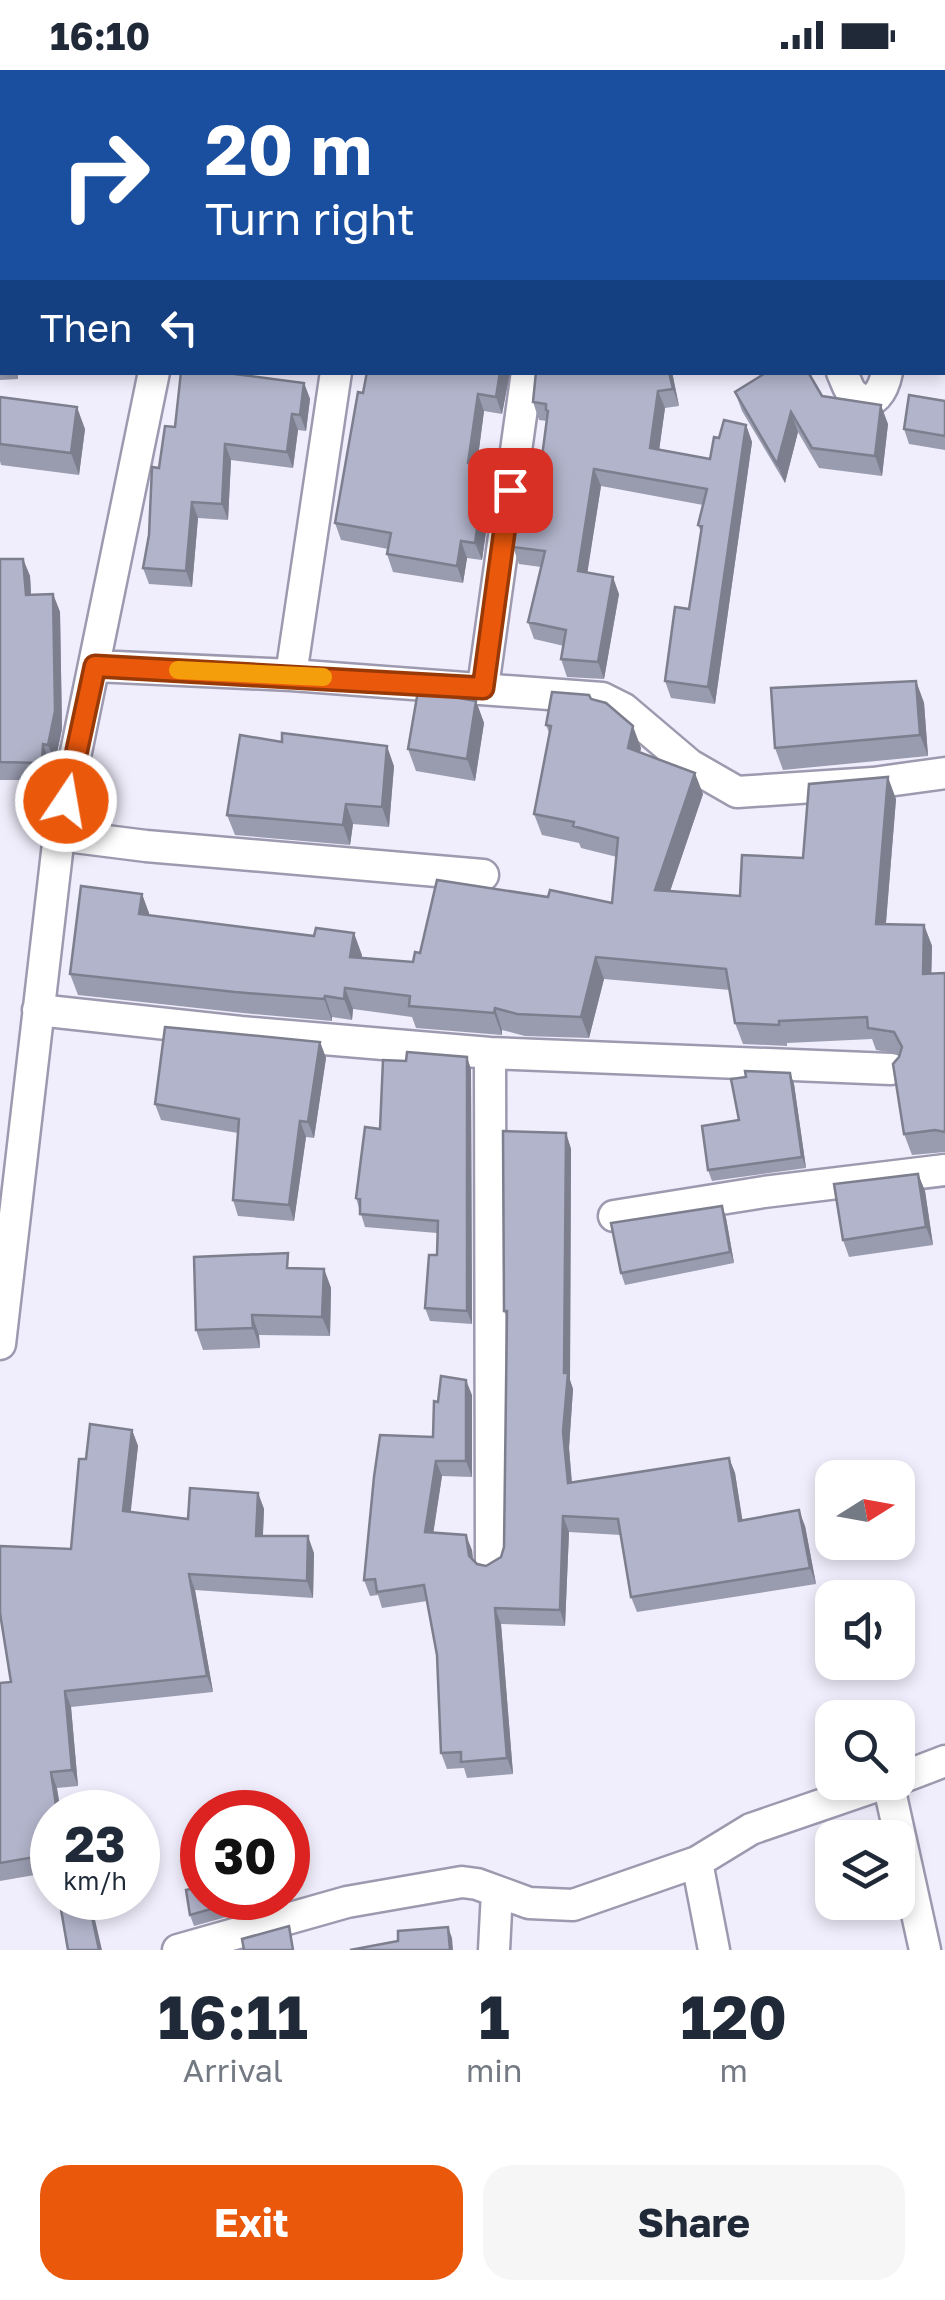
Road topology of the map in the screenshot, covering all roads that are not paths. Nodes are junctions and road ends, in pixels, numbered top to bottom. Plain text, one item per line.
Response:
1 (153, 375) edge
2 (336, 375) edge
3 (527, 375) edge
4 (843, 375) edge
5 (886, 375) edge
6 (95, 666) junction
7 (290, 675) junction
8 (483, 688) junction
9 (945, 773) edge
10 (59, 835) junction
11 (483, 875) dead end
12 (38, 1010) junction
13 (490, 1053) junction
14 (891, 1068) edge
15 (945, 1170) edge
16 (614, 1216) dead end
17 (0, 1344) edge
18 (491, 1563) edge
19 (945, 1761) edge
20 (915, 1772) edge
21 (836, 1800) edge
22 (892, 1800) edge
23 (697, 1862) junction
24 (497, 1892) junction
25 (238, 1941) edge
26 (178, 1950) edge
27 (494, 1950) edge
28 (714, 1950) edge
29 (925, 1950) edge

1 - 6 street
2 - 7 street
3 - 8 street
4 - 5 street
6 - 7 street
6 - 10 street
7 - 8 street
8 - 9 street
10 - 11 street
10 - 12 street
12 - 13 street
12 - 17 street
13 - 14 street
13 - 18 street
15 - 16 street
19 - 20 street
21 - 23 street
22 - 29 street
23 - 24 street
23 - 28 street
24 - 25 street
24 - 27 street
25 - 26 street

